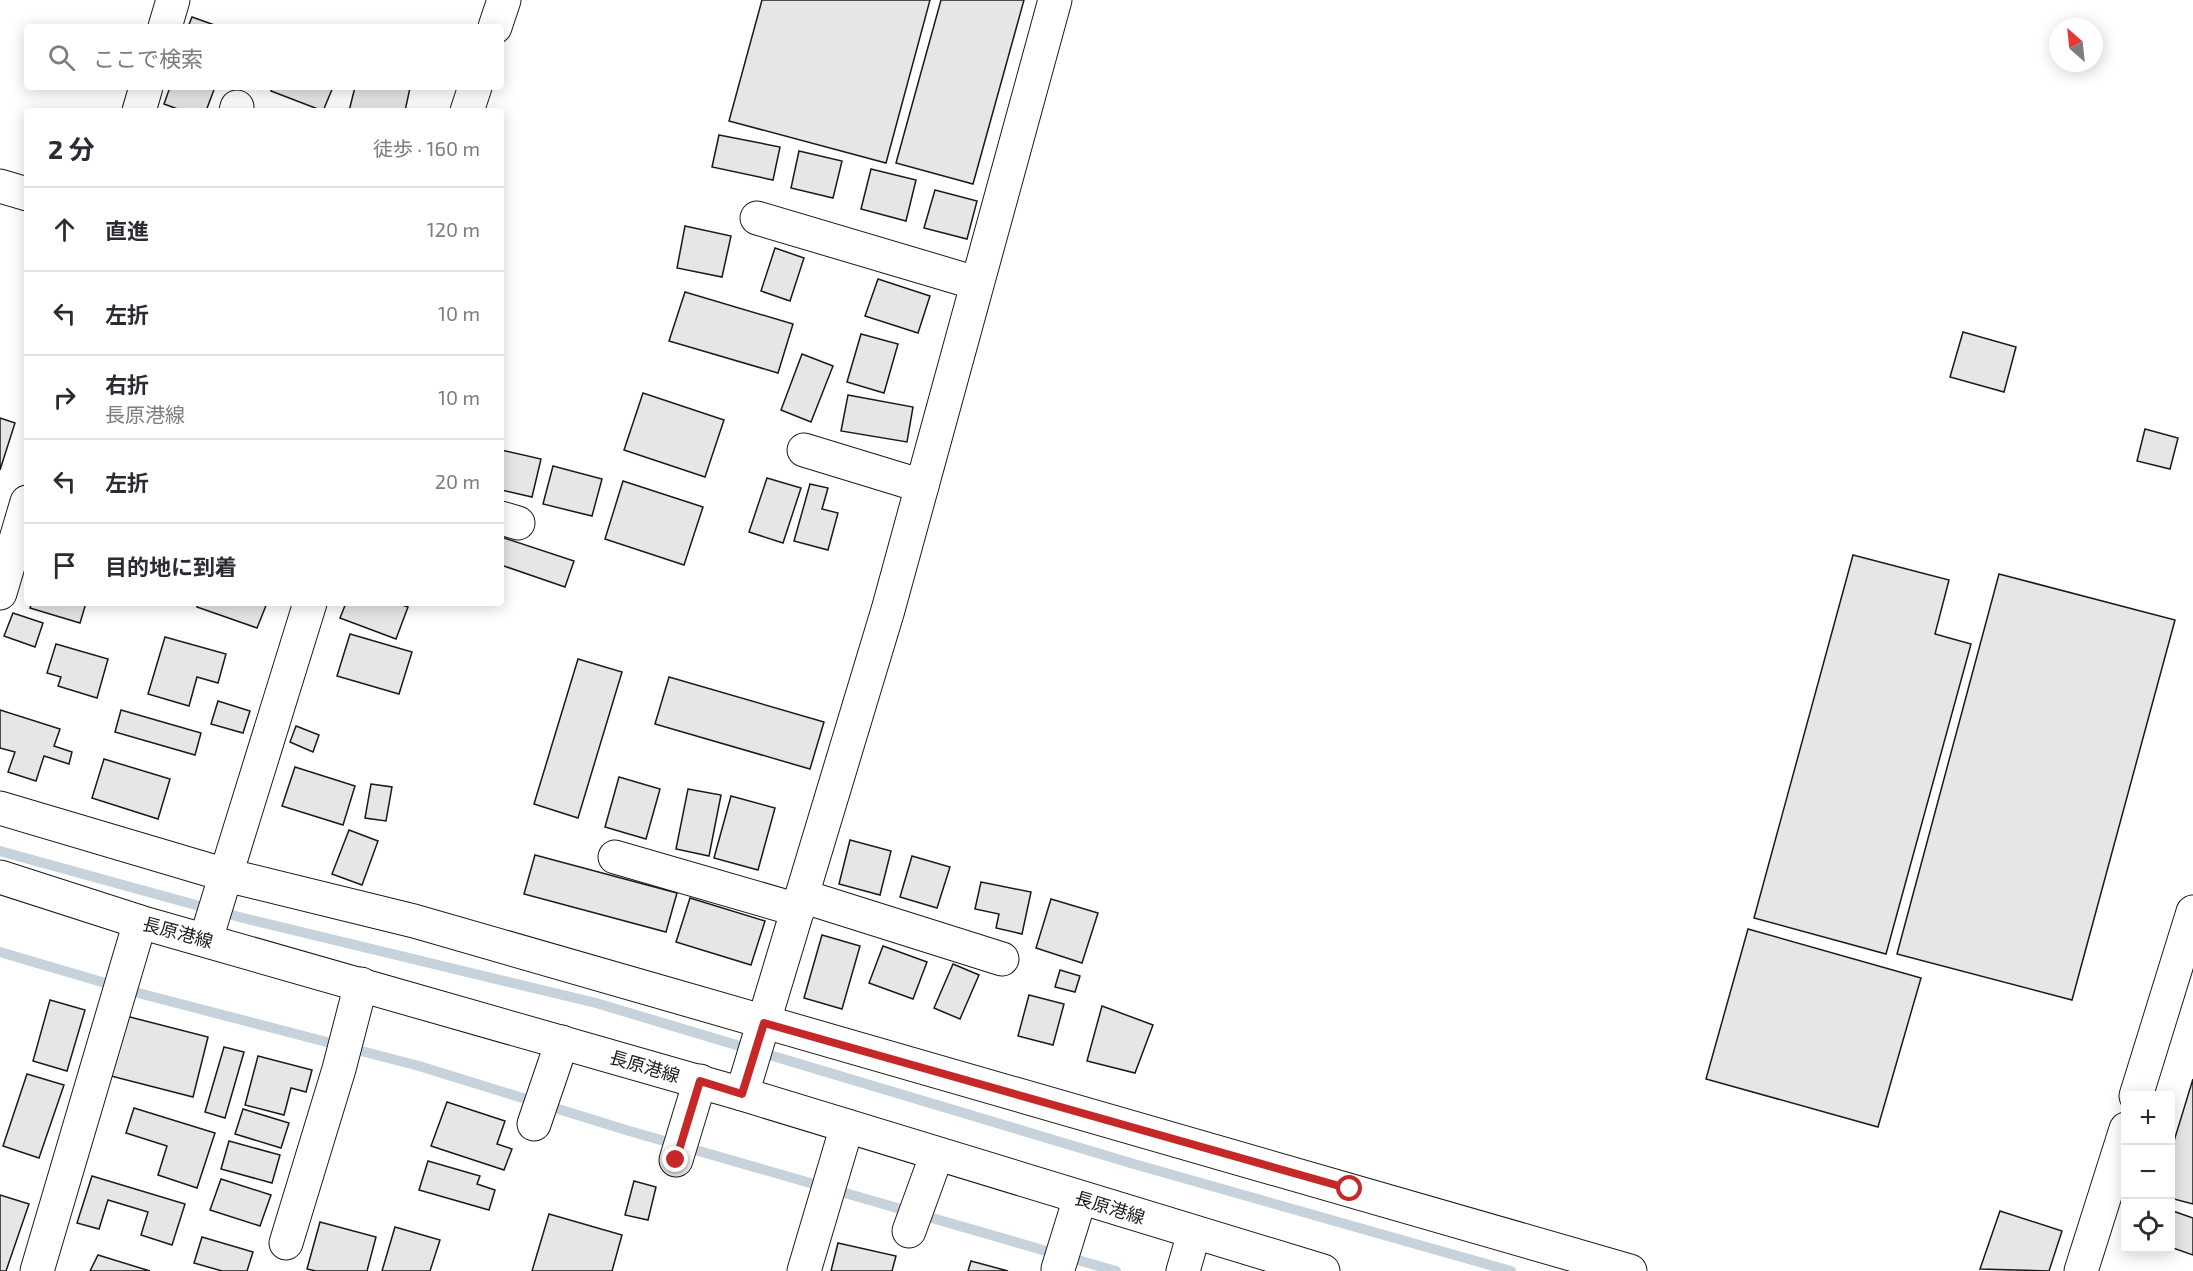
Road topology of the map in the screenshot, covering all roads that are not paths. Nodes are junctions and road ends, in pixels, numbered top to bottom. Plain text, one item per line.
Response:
1 (173, 0) edge
2 (504, 0) edge
3 (1055, 0) edge
4 (166, 24) edge
5 (496, 24) edge
6 (145, 90) edge
7 (474, 90) edge
8 (140, 108) edge
9 (468, 108) edge
10 (0, 186) edge
11 (24, 193) edge
12 (757, 218) dead end
13 (976, 283) junction
14 (804, 450) dead end
15 (922, 486) junction
16 (24, 512) edge
17 (0, 593) edge
18 (309, 606) edge
19 (0, 808) edge
20 (615, 857) dead end
21 (226, 875) junction
22 (0, 877) edge
23 (800, 903) junction
24 (2193, 912) edge
25 (140, 922) junction
26 (206, 939) junction
27 (1002, 959) dead end
28 (361, 984) junction
29 (764, 1023) junction
30 (562, 1042) junction
31 (700, 1081) junction
32 (2137, 1091) edge
33 (742, 1094) junction
34 (534, 1124) dead end
35 (847, 1126) junction
36 (2121, 1145) edge
37 (937, 1154) junction
38 (676, 1160) dead end
39 (1080, 1198) junction
40 (909, 1231) dead end
41 (1194, 1233) junction
42 (286, 1243) dead end
43 (1058, 1269) dead end
44 (37, 1271) edge
45 (804, 1271) edge
46 (1183, 1271) edge
47 (1323, 1271) edge
48 (1630, 1271) edge
49 (2081, 1271) edge

1 - 4 street
2 - 5 street
3 - 13 street
6 - 8 street
7 - 9 street
10 - 11 street
12 - 13 street
13 - 15 street
14 - 15 street
15 - 23 street
16 - 17 street
18 - 21 street
19 - 21 street
20 - 23 street
21 - 26 street
21 - 29 street
22 - 25 street, 長原港線
23 - 27 street
23 - 29 street
24 - 32 street
25 - 26 street, 長原港線
25 - 44 street
26 - 28 street, 長原港線
28 - 30 street, 長原港線
28 - 42 street
29 - 33 street
29 - 48 street
30 - 31 street, 長原港線
30 - 34 street
31 - 33 street, 長原港線
31 - 38 street
33 - 35 street, 長原港線
35 - 37 street, 長原港線
35 - 45 street
36 - 49 street
37 - 39 street, 長原港線
37 - 40 street
39 - 41 street, 長原港線
39 - 43 street
41 - 46 street
41 - 47 street, 長原港線

